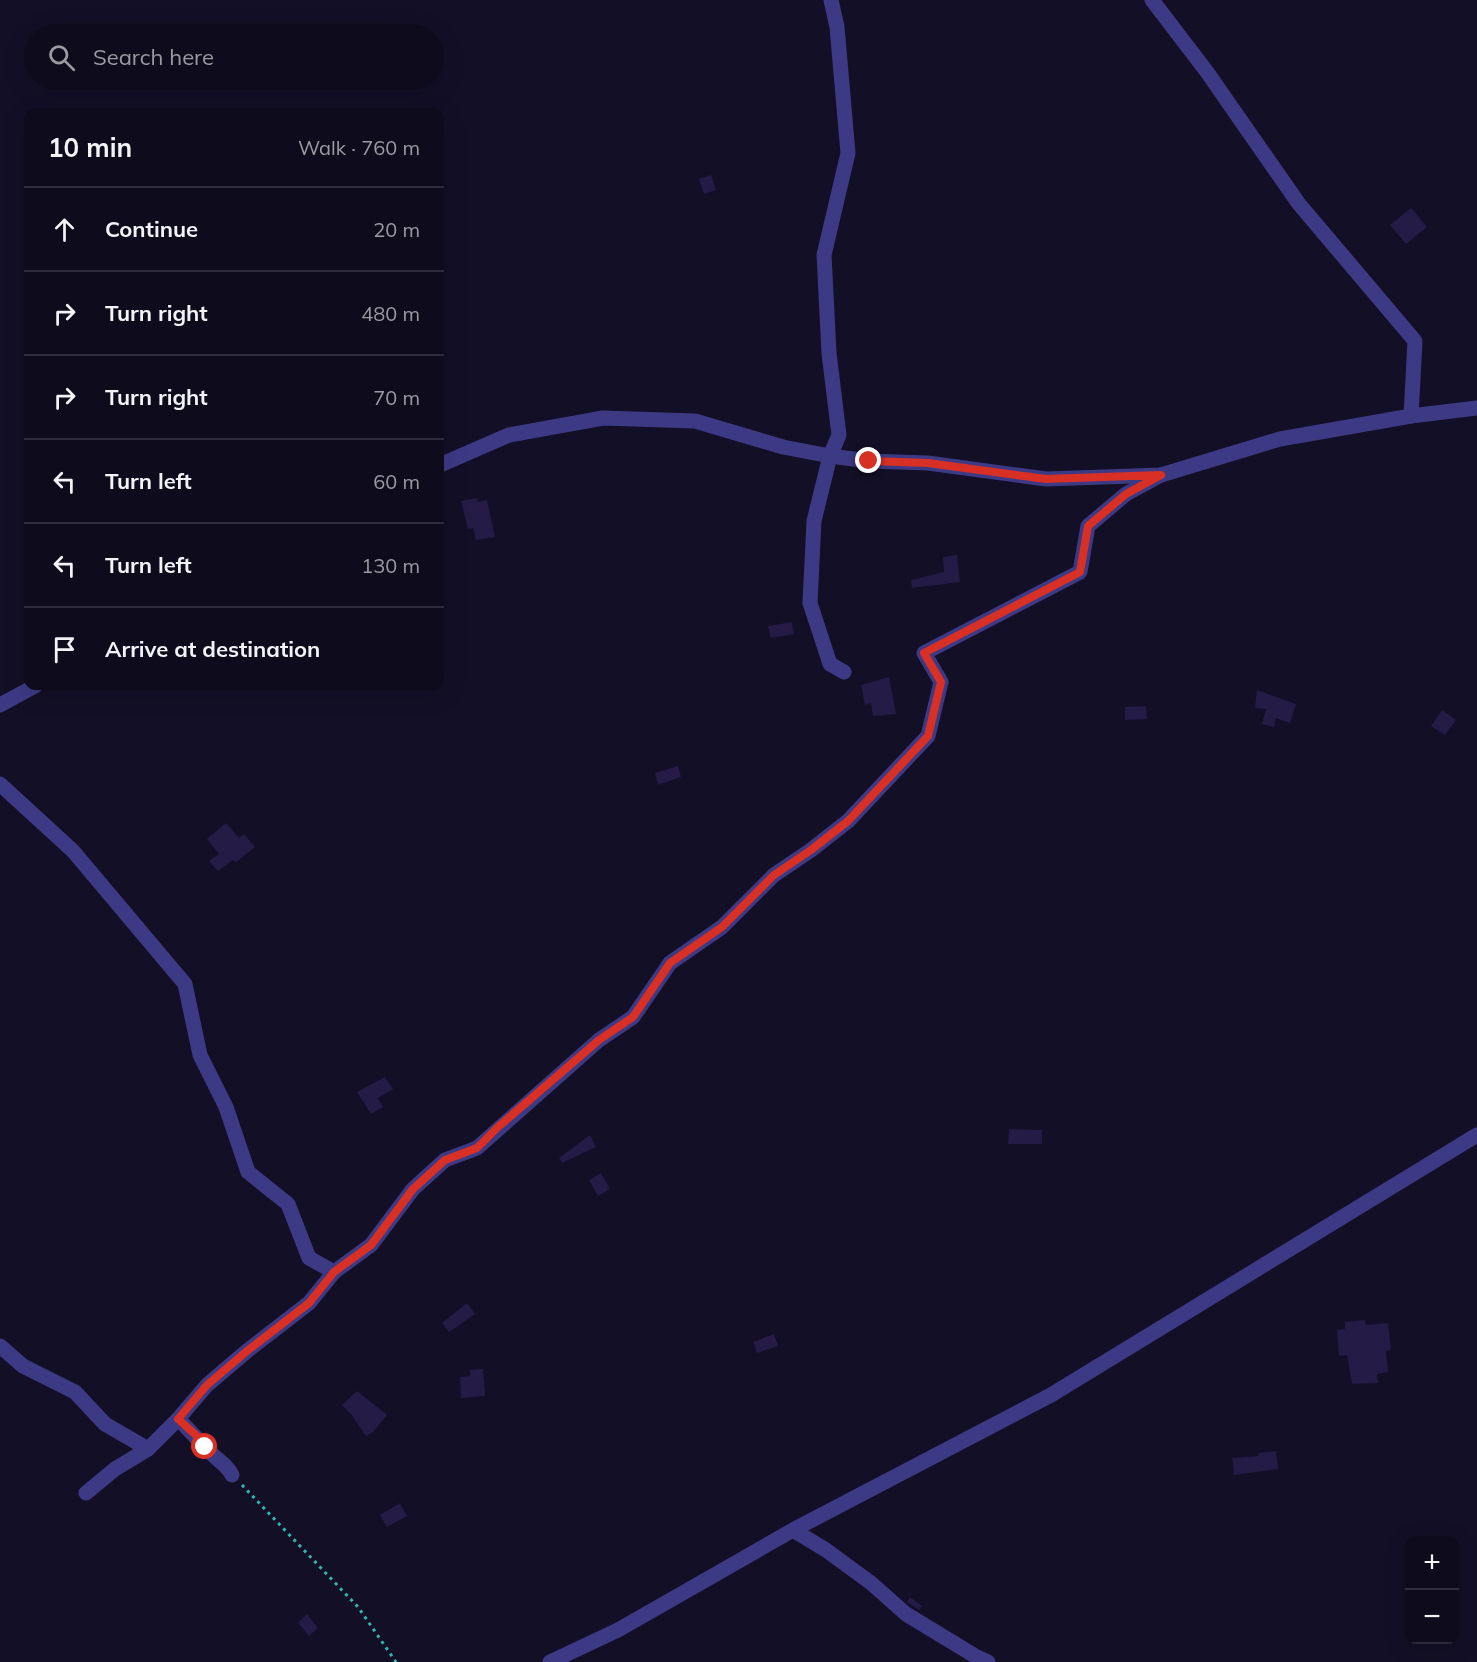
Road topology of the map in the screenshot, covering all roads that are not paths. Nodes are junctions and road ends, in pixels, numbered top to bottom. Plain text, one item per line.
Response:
1 (831, 0) edge
2 (1152, 0) edge
3 (1477, 408) edge
4 (1411, 416) junction
5 (830, 456) junction
6 (444, 463) edge
7 (1161, 475) junction
8 (844, 672) dead end
9 (28, 690) edge
10 (0, 705) edge
11 (0, 784) edge
12 (1477, 1135) edge
13 (334, 1272) junction
14 (0, 1346) edge
15 (178, 1419) junction
16 (148, 1449) junction
17 (232, 1475) road end
18 (86, 1493) dead end
19 (794, 1530) junction
20 (550, 1662) edge
21 (988, 1662) edge

1 - 5 street
2 - 4 street
3 - 4 street
4 - 7 street
5 - 6 street
5 - 7 street
5 - 8 street
7 - 13 street
9 - 10 street
11 - 13 street
12 - 19 street
13 - 15 street
14 - 16 street
15 - 16 street
15 - 17 street
16 - 18 street
19 - 20 street
19 - 21 street

